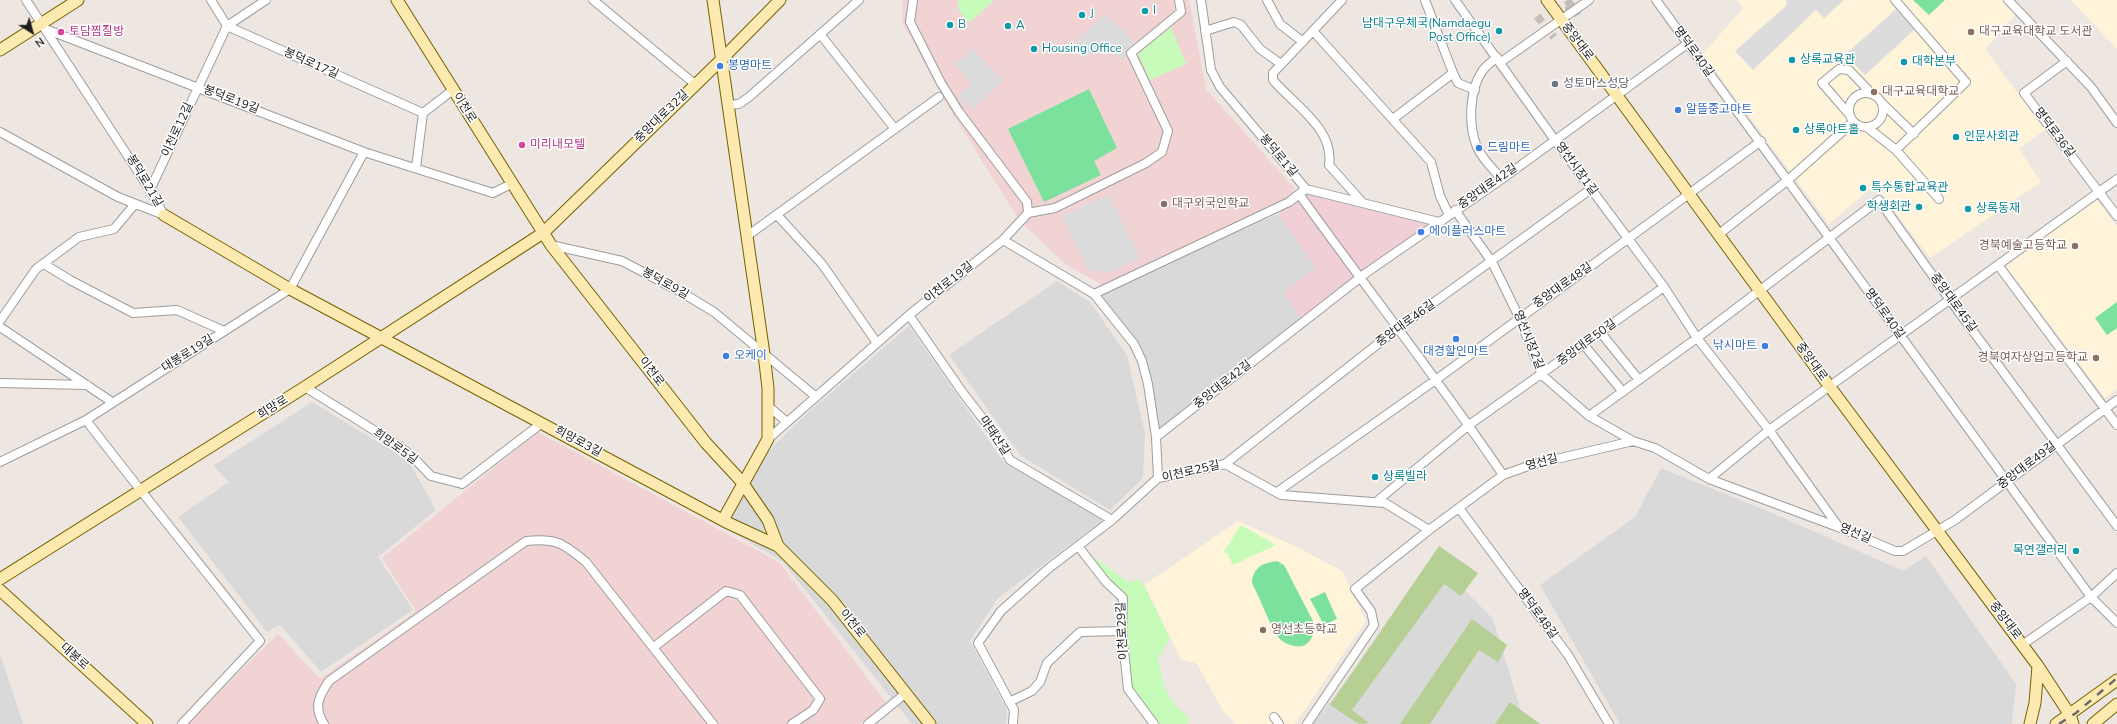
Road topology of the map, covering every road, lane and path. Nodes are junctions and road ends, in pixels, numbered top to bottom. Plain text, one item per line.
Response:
1 (26, 0) edge
2 (78, 0) edge
3 (211, 0) edge
4 (266, 0) edge
5 (397, 0) edge
6 (593, 0) edge
7 (712, 0) edge
8 (780, 0) edge
9 (859, 0) edge
10 (914, 0) edge
11 (1179, 0) edge
12 (1201, 0) edge
13 (1267, 0) edge
14 (1342, 0) edge
15 (1425, 0) edge
16 (1455, 0) edge
17 (1546, 0) edge
18 (1589, 0) edge
19 (1656, 0) edge
20 (1895, 0) edge
21 (2008, 0) edge
22 (1561, 20) junction
23 (227, 26) junction
24 (45, 27) junction
25 (1205, 30) junction
26 (1313, 31) junction
27 (820, 34) junction
28 (1303, 42) junction
29 (1687, 44) junction
30 (0, 50) edge
31 (722, 59) junction
32 (1499, 60) junction
33 (2067, 61) junction
34 (1281, 64) junction
35 (1453, 73) junction
36 (696, 85) junction
37 (198, 86) junction
38 (453, 90) junction
39 (1475, 90) junction
40 (1871, 93) junction
41 (1617, 96) junction
42 (940, 98) dead end
43 (1882, 103) junction
44 (729, 105) junction
45 (424, 113) junction
46 (1848, 113) junction
47 (1393, 119) junction
48 (1853, 122) junction
49 (2117, 123) edge
50 (1868, 128) junction
51 (895, 129) junction
52 (0, 132) edge
53 (1914, 134) junction
54 (1554, 139) junction
55 (1761, 141) junction
56 (1896, 150) junction
57 (364, 152) junction
58 (416, 168) junction
59 (1502, 179) junction
60 (2117, 179) edge
61 (1788, 180) junction
62 (511, 184) junction
63 (1591, 189) junction
64 (150, 190) junction
65 (2098, 191) junction
66 (1303, 192) junction
67 (1690, 194) junction
68 (1939, 199) dead end
69 (1362, 203) junction
70 (135, 204) junction
71 (1452, 212) junction
72 (1028, 213) junction
73 (164, 215) junction
74 (777, 215) junction
75 (2117, 216) edge
76 (1440, 222) junction
77 (543, 233) junction
78 (1719, 234) junction
79 (747, 236) junction
80 (1829, 238) junction
81 (1628, 239) junction
82 (1003, 240) junction
83 (551, 245) junction
84 (1492, 262) junction
85 (44, 264) junction
86 (1998, 265) junction
87 (1359, 278) junction
88 (1664, 287) junction
89 (290, 289) junction
90 (1758, 290) junction
91 (1094, 294) junction
92 (1950, 300) junction
93 (909, 315) junction
94 (1519, 317) junction
95 (0, 321) edge
96 (0, 327) edge
97 (1398, 329) junction
98 (224, 331) junction
99 (1601, 332) junction
100 (1900, 335) junction
101 (380, 337) junction
102 (1697, 338) junction
103 (877, 343) junction
104 (1584, 345) junction
105 (764, 354) junction
106 (1542, 375) junction
107 (1437, 379) junction
108 (1639, 380) junction
109 (0, 383) edge
110 (88, 385) junction
111 (305, 387) junction
112 (1830, 387) junction
113 (1622, 392) junction
114 (815, 396) junction
115 (2117, 400) edge
116 (112, 402) junction
117 (768, 406) junction
118 (2105, 408) junction
119 (1589, 416) junction
120 (86, 420) junction
121 (542, 422) junction
122 (787, 422) junction
123 (1469, 425) junction
124 (2117, 425) edge
125 (1769, 430) junction
126 (1156, 437) junction
127 (768, 439) junction
128 (1633, 441) junction
129 (2056, 445) junction
130 (0, 462) edge
131 (1225, 464) junction
132 (1503, 475) junction
133 (1158, 478) junction
134 (1709, 479) junction
135 (742, 482) junction
136 (2006, 482) junction
137 (140, 492) junction
138 (1278, 492) junction
139 (1376, 502) junction
140 (1459, 508) junction
141 (723, 520) junction
142 (1112, 520) junction
143 (2117, 526) edge
144 (1838, 527) junction
145 (1429, 530) junction
146 (1937, 531) junction
147 (778, 546) junction
148 (1078, 546) junction
149 (1903, 551) joint
150 (2117, 573) edge
151 (0, 579) edge
152 (0, 590) edge
153 (2090, 597) junction
154 (2117, 623) edge
155 (1122, 631) junction
156 (2022, 645) junction
157 (654, 646) junction
158 (2038, 666) junction
159 (2117, 680) edge
160 (906, 693) junction
161 (1009, 702) junction
162 (2117, 705) edge
163 (1274, 717) dead end
164 (2071, 719) edge
165 (148, 724) edge
166 (182, 724) edge
167 (324, 724) edge
168 (713, 724) edge
169 (792, 724) edge
170 (868, 724) edge
171 (930, 724) edge
172 (1013, 724) edge
173 (1154, 724) edge
174 (1279, 724) edge
175 (1307, 724) edge
176 (1609, 724) edge
177 (2030, 724) edge
178 (2056, 724) edge
179 (2093, 724) edge
180 (2109, 724) edge

1 - 24 street, 봉덕로21길
2 - 24 street
3 - 23 street
4 - 23 street
5 - 38 street, 이천로
6 - 36 street
7 - 31 street
8 - 31 street, 중앙대로32길
9 - 27 street
10 - 72 street
11 - 72 street
12 - 25 street, 봉덕로1길
13 - 28 street
14 - 26 street
15 - 35 street
16 - 32 street, 영선시장1길
17 - 22 street, 중앙대로
18 - 22 street
19 - 29 street, 명덕로40길
20 - 53 street
21 - 33 street
22 - 32 street
22 - 41 street, 중앙대로
23 - 37 street, 이천로12길
23 - 45 street, 봉덕로17길
24 - 30 street
24 - 37 street, 봉덕로19길
24 - 64 street, 봉덕로21길
25 - 34 street
25 - 66 street, 봉덕로1길
26 - 28 street
26 - 47 street, 영선시장2길
27 - 44 street
27 - 51 street
28 - 34 street
29 - 41 street, 중앙대로42길
29 - 55 street, 명덕로40길
31 - 36 street, 중앙대로32길
31 - 44 street
32 - 39 street
32 - 54 street, 영선시장1길
33 - 49 street
33 - 65 street, 명덕로36길
34 - 69 street
35 - 39 street
35 - 47 street
36 - 77 street, 중앙대로32길
37 - 57 street, 봉덕로19길
37 - 64 street, 이천로12길
38 - 45 street
38 - 62 street, 이천로
39 - 59 street
40 - 43 street
40 - 46 street
40 - 46 street
41 - 54 street, 중앙대로42길
41 - 67 street, 중앙대로
42 - 51 street
43 - 50 street
43 - 53 street
44 - 79 street
45 - 58 street
46 - 48 street
47 - 71 street, 영선시장2길
48 - 50 street
48 - 61 street
50 - 56 street
51 - 74 street
52 - 70 street
53 - 56 street
54 - 59 street, 중앙대로42길
54 - 63 street, 영선시장1길
55 - 61 street, 명덕로40길
55 - 67 street, 중앙대로48길
56 - 68 street
57 - 58 street, 봉덕로19길
57 - 89 street
58 - 62 street, 봉덕로19길
59 - 71 street, 중앙대로42길
60 - 65 street
61 - 78 street
61 - 80 street, 명덕로40길
62 - 77 street, 이천로
63 - 81 street, 영선시장1길
63 - 84 street, 중앙대로46길
64 - 73 street, 봉덕로21길
65 - 75 street, 명덕로36길
65 - 86 street
66 - 69 street, 봉덕로1길
66 - 87 street
66 - 91 street
67 - 78 street, 중앙대로
67 - 81 street, 중앙대로48길
69 - 76 street, 봉덕로1길
70 - 73 street
70 - 85 street
71 - 76 street, 중앙대로42길
71 - 84 street, 영선시장2길
72 - 82 street, 이천로19길
73 - 89 street, 봉덕로21길
74 - 79 street
74 - 103 street
76 - 87 street, 중앙대로42길
77 - 83 street, 이천로
77 - 101 street, 희망로
78 - 90 street, 중앙대로
79 - 105 street
80 - 90 street, 중앙대로45길
80 - 92 street, 중앙대로45길
80 - 100 street, 명덕로40길
81 - 88 street, 영선시장1길
81 - 94 street, 중앙대로48길
82 - 91 street
82 - 93 street, 이천로19길
83 - 105 street, 봉덕로9길
83 - 135 street, 이천로
84 - 94 street, 영선시장2길
84 - 97 street, 중앙대로46길
85 - 95 street
85 - 98 street
86 - 92 street
86 - 118 street
87 - 97 street
87 - 126 street, 중앙대로42길
88 - 99 street, 중앙대로50길
88 - 102 street, 영선시장1길
89 - 98 street, 대봉로19길
89 - 101 street, 봉덕로21길
90 - 102 street, 중앙대로45길
90 - 112 street, 중앙대로
91 - 126 street
92 - 100 street
92 - 129 street, 중앙대로45길
93 - 103 street, 이천로19길
93 - 142 street, 마태산길
94 - 106 street, 영선시장2길
94 - 107 street, 중앙대로48길
96 - 110 street
97 - 107 street
97 - 131 street, 중앙대로46길
98 - 116 street, 대봉로19길
99 - 104 street, 중앙대로50길
99 - 108 street
100 - 112 street
100 - 136 street, 명덕로40길
101 - 111 street, 희망로
101 - 121 street, 희망로3길
102 - 108 street
102 - 125 street, 영선시장1길
103 - 114 street, 이천로19길
104 - 106 street, 중앙대로50길
104 - 113 street
105 - 114 street
105 - 117 street
106 - 119 street, 영선시장2길
106 - 123 street, 중앙대로50길
107 - 123 street
107 - 138 street, 중앙대로48길
108 - 113 street
109 - 110 street
110 - 116 street
111 - 121 street, 희망로5길
111 - 137 street, 희망로
112 - 125 street
112 - 146 street, 중앙대로
113 - 119 street
114 - 122 street, 이천로19길
115 - 118 street, 중앙대로49길
116 - 120 street, 대봉로19길
117 - 122 street
117 - 127 street
118 - 124 street
118 - 129 street, 중앙대로49길
119 - 128 street, 영선시장2길
120 - 130 street, 대봉로19길
120 - 137 street
121 - 141 street, 희망로3길
122 - 127 street, 이천로19길
123 - 132 street
123 - 139 street, 중앙대로50길
125 - 134 street
125 - 144 street, 영선시장1길
126 - 133 street
127 - 135 street
128 - 132 street, 영선길
128 - 134 street, 영선길
129 - 136 street, 중앙대로49길
129 - 143 street, 중앙대로45길
131 - 133 street, 이천로25길
131 - 138 street, 이천로25길
132 - 140 street, 영선길
133 - 142 street, 이천로25길
134 - 144 street, 영선길
135 - 141 street
135 - 147 street, 이천로
136 - 146 street, 중앙대로49길
136 - 153 street, 명덕로40길
137 - 151 street, 희망로
137 - 166 street
138 - 139 street, 이천로25길
139 - 145 street, 이천로25길
140 - 145 street, 영선길
140 - 176 street, 명덕로48길
141 - 147 street, 희망로3길
142 - 148 street, 이천로25길
144 - 149 street, 영선길
145 - 175 street, 영선길
146 - 149 street, 중앙대로49길
146 - 156 street, 중앙대로
147 - 160 street, 이천로
148 - 155 street, 이천로29길
148 - 161 street, 이천로25길
150 - 153 street
152 - 165 street, 대봉로
153 - 154 street, 명덕로40길
153 - 156 street
155 - 161 street
155 - 173 street, 이천로29길
156 - 158 street, 중앙대로
157 - 167 street
157 - 168 street
157 - 169 street
158 - 164 street, 중앙대로
158 - 177 street
159 - 164 street
160 - 170 street
160 - 171 street, 이천로
161 - 172 street
162 - 179 street
162 - 180 street
163 - 174 street
164 - 178 street

